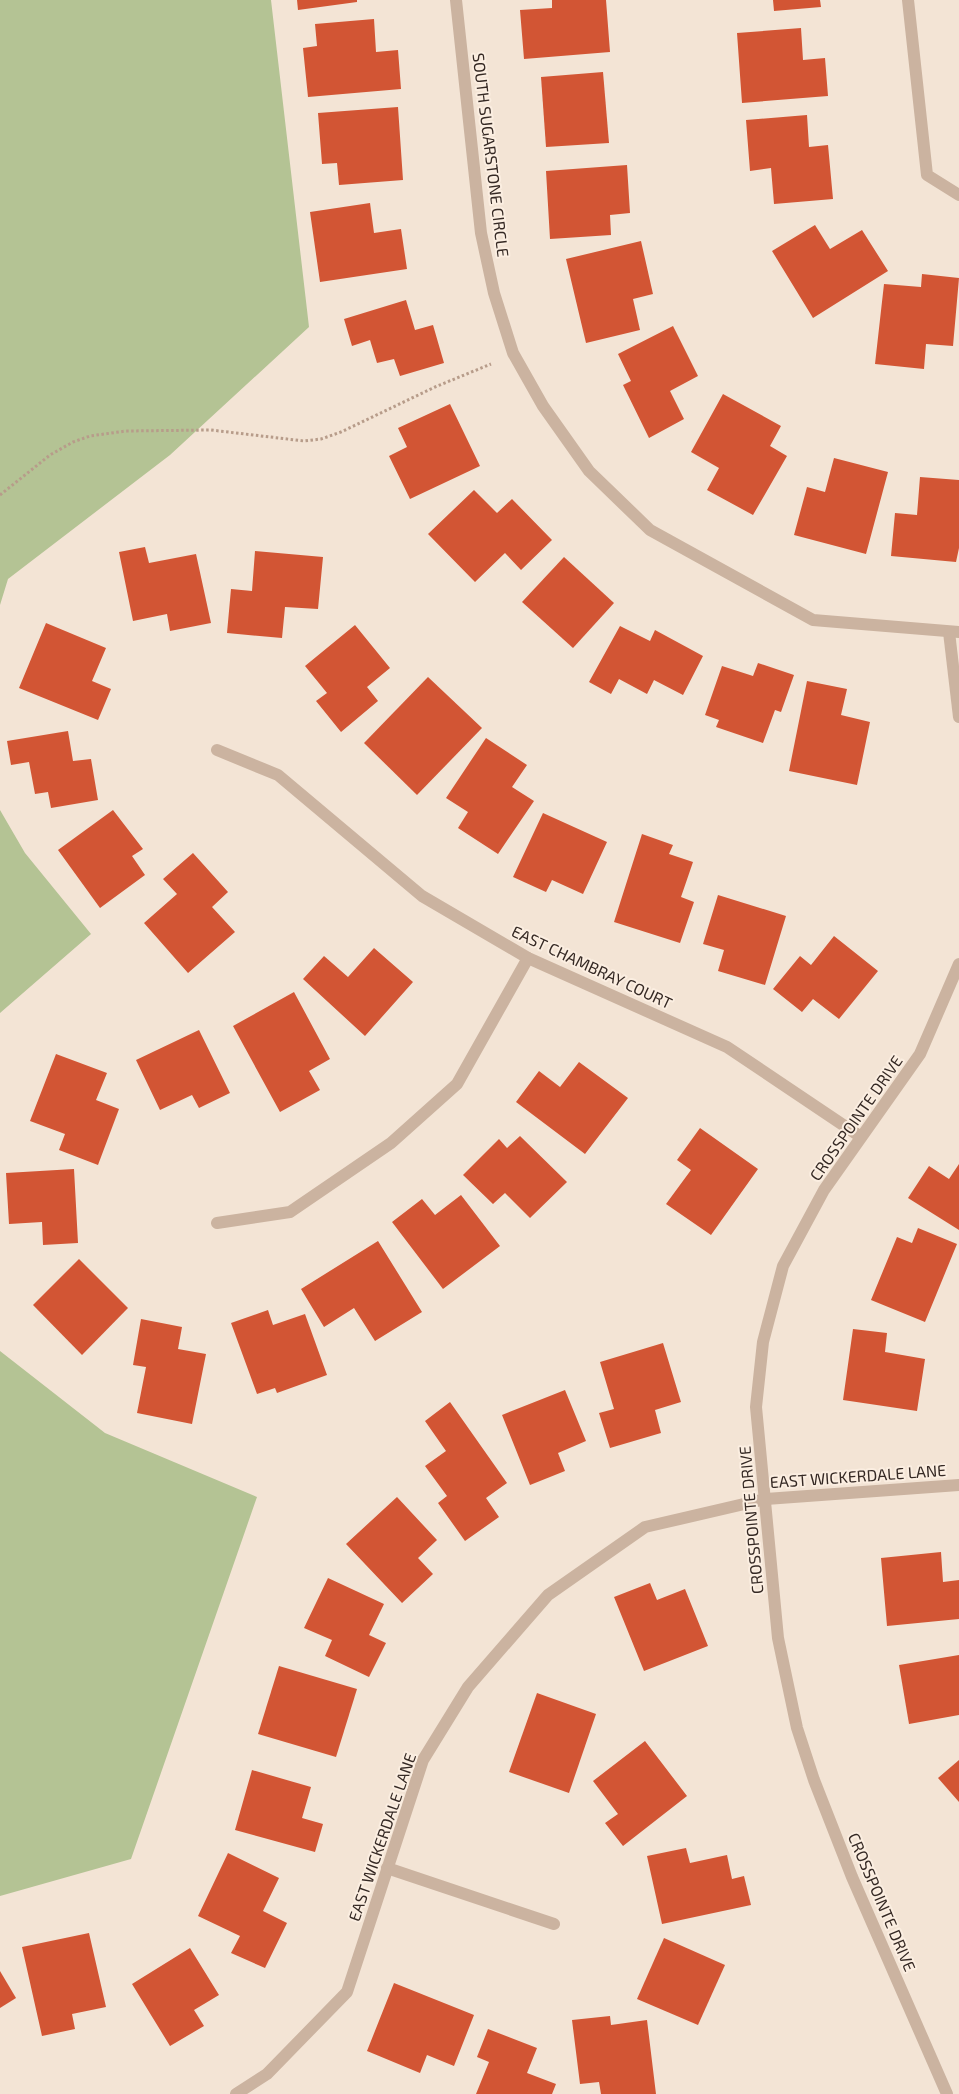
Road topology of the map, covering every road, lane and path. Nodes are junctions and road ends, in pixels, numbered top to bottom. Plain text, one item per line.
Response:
1 (456, 0) edge
2 (908, 0) edge
3 (959, 195) edge
4 (513, 353) junction
5 (0, 495) edge
6 (954, 632) edge
7 (959, 717) edge
8 (217, 750) dead end
9 (528, 958) junction
10 (959, 964) edge
11 (861, 1137) junction
12 (217, 1223) dead end
13 (959, 1485) edge
14 (766, 1499) junction
15 (387, 1868) junction
16 (554, 1924) dead end
17 (236, 2094) edge
18 (947, 2094) edge

1 - 4 street, SOUTH SUGARSTONE CIRCLE
2 - 3 street
4 - 5 path
4 - 6 street, SOUTH SUGARSTONE CIRCLE
6 - 7 street
8 - 9 street, EAST CHAMBRAY COURT
9 - 11 street, EAST CHAMBRAY COURT
9 - 12 street
10 - 11 street, CROSSPOINTE DRIVE
11 - 14 street, CROSSPOINTE DRIVE
13 - 14 street, EAST WICKERDALE LANE
14 - 15 street, EAST WICKERDALE LANE
14 - 18 street, CROSSPOINTE DRIVE
15 - 16 street
15 - 17 street, EAST WICKERDALE LANE

